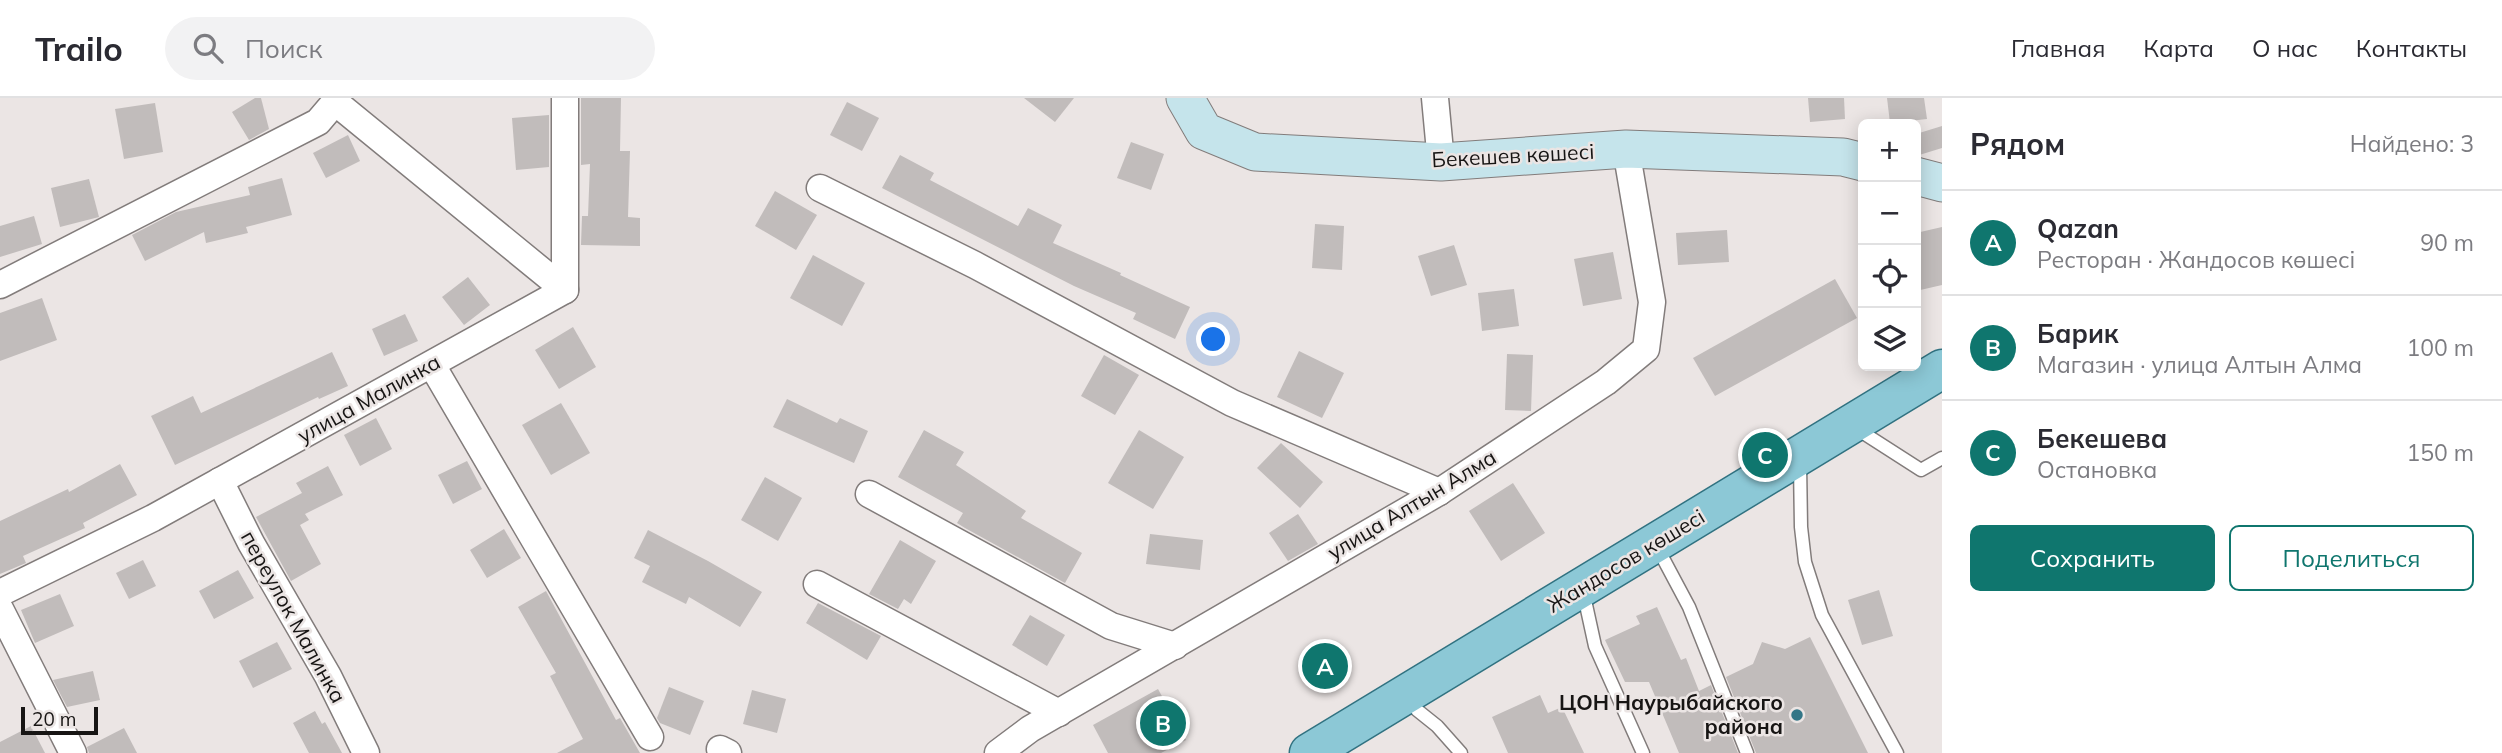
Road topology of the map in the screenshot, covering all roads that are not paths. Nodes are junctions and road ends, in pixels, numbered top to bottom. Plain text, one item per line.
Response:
1 (565, 98) edge
2 (1185, 98) edge
3 (1435, 98) edge
4 (335, 100) edge
5 (1626, 149) junction
6 (1858, 161) edge
7 (1441, 162) junction
8 (1921, 177) edge
9 (1942, 183) edge
10 (820, 188) dead end
11 (0, 285) edge
12 (565, 290) junction
13 (432, 365) junction
14 (1942, 369) edge
15 (1851, 425) junction
16 (1800, 456) junction
17 (1942, 458) edge
18 (220, 481) junction
19 (1439, 492) junction
20 (869, 494) dead end
21 (1655, 544) junction
22 (817, 584) dead end
23 (1582, 588) junction
24 (0, 593) edge
25 (0, 609) edge
26 (1175, 646) junction
27 (1404, 695) junction
28 (1059, 713) junction
29 (650, 737) dead end
30 (74, 753) edge
31 (366, 753) edge
32 (998, 753) edge
33 (1310, 753) edge
34 (1461, 753) edge
35 (1643, 753) edge
36 (1747, 753) edge
37 (1897, 753) edge

1 - 12 street
2 - 7 main road, Бекешев көшесі
3 - 7 street
4 - 11 street
4 - 12 street
5 - 6 main road, Бекешев көшесі
5 - 7 main road, Бекешев көшесі
5 - 19 street, улица Алтын Алма
8 - 9 main road
10 - 19 street
12 - 13 street, улица Малинка
13 - 18 street, улица Малинка
13 - 29 street
14 - 15 main road, Жандосов көшесі
15 - 16 main road, Жандосов көшесі
15 - 17 lane
16 - 21 main road, Жандосов көшесі
16 - 37 lane
18 - 24 street, улица Малинка
18 - 31 street, переулок Малинка
19 - 26 street, улица Алтын Алма
20 - 26 street
21 - 23 main road, Жандосов көшесі
21 - 36 lane
22 - 28 street
23 - 27 main road, Жандосов көшесі
23 - 35 lane
25 - 30 street
26 - 28 street, улица Алтын Алма
27 - 33 main road, Жандосов көшесі
27 - 34 lane
28 - 32 street, улица Алтын Алма

